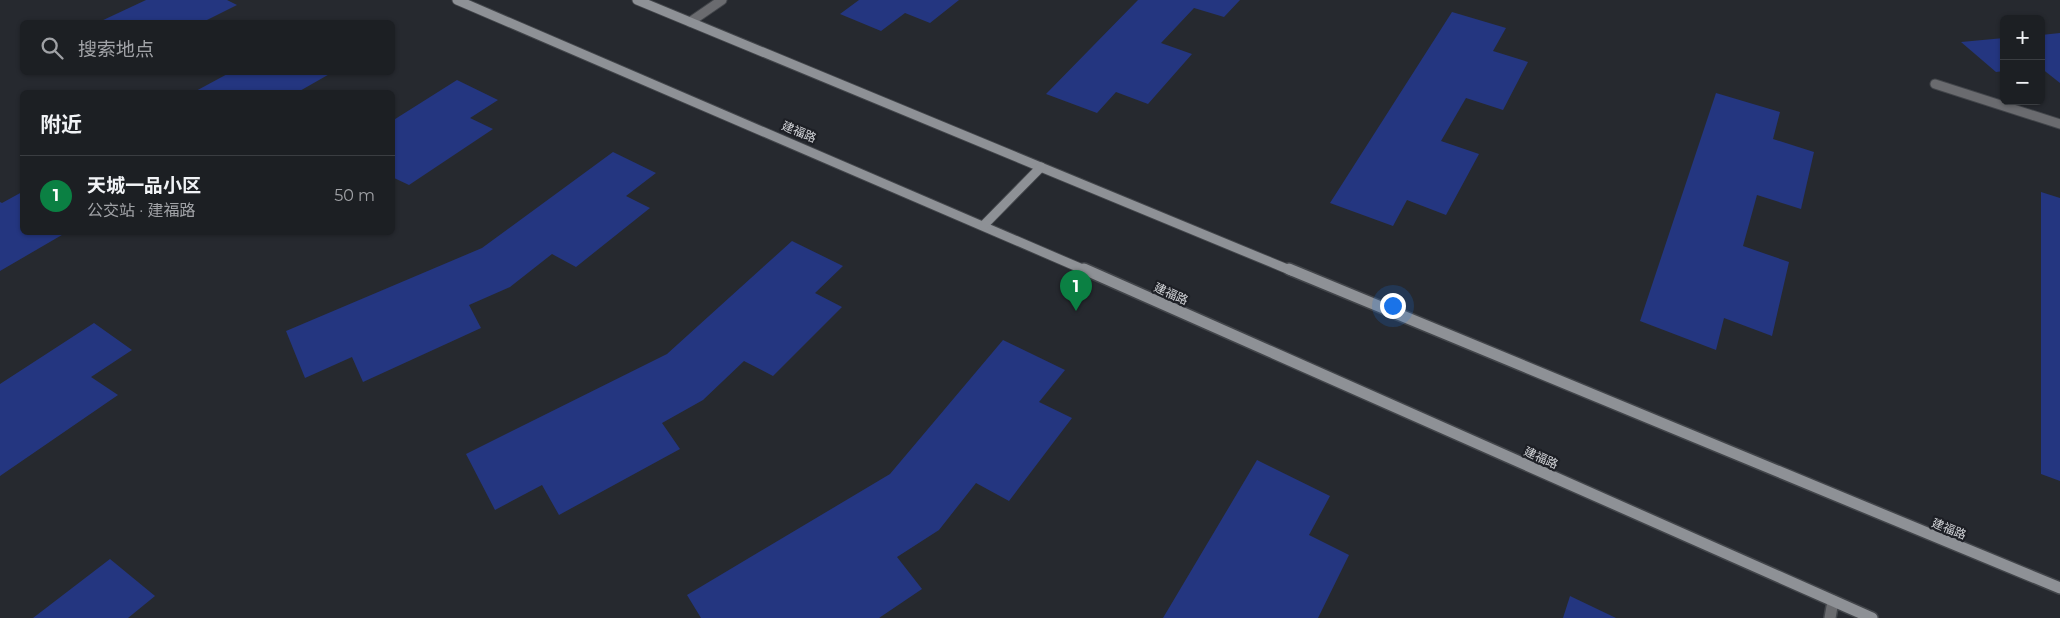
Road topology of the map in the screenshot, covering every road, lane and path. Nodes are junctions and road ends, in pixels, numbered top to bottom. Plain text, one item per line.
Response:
1 (456, 0) edge
2 (637, 0) edge
3 (722, 0) edge
4 (690, 22) junction
5 (1935, 84) dead end
6 (2060, 124) edge
7 (1040, 167) junction
8 (984, 225) junction
9 (2060, 588) edge
10 (1833, 601) junction
11 (1830, 618) edge
12 (1872, 618) edge

1 - 8 main road, 建福路
2 - 4 main road, 建福路
3 - 4 lane
4 - 7 main road, 建福路
5 - 6 lane
7 - 8 main road
7 - 9 main road, 建福路
8 - 10 main road, 建福路
10 - 11 lane
10 - 12 main road, 建福路

